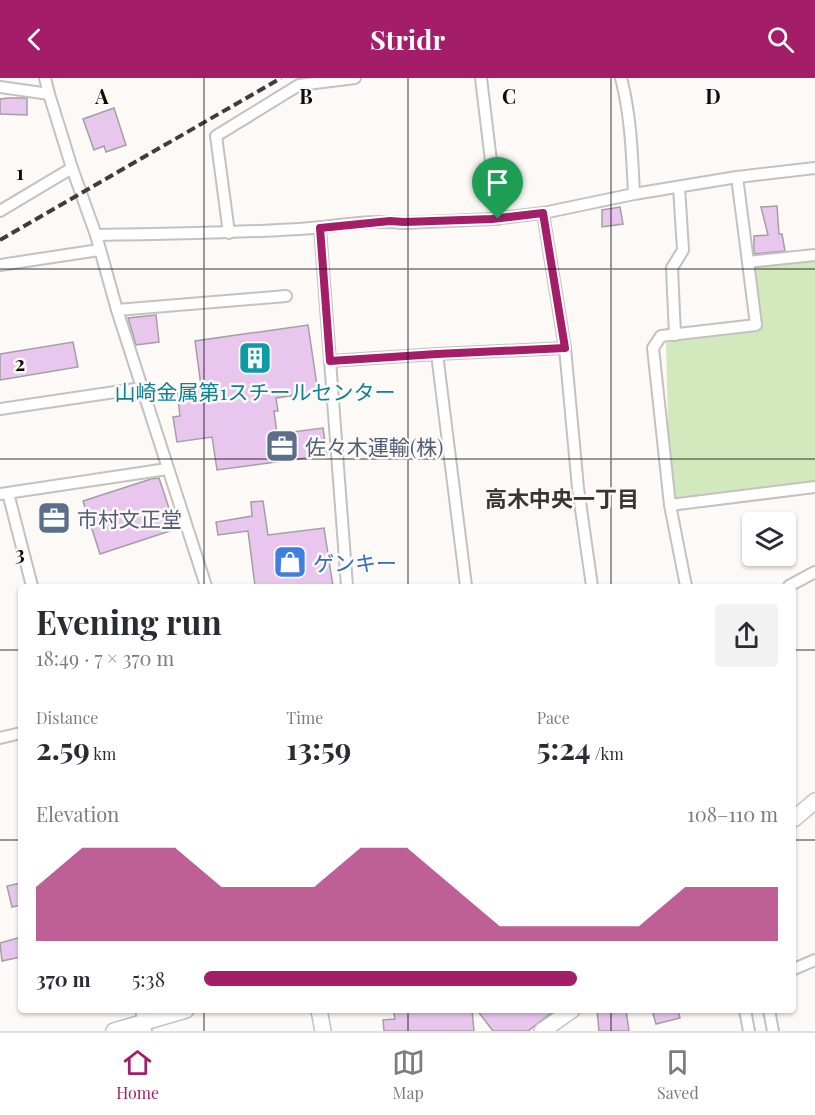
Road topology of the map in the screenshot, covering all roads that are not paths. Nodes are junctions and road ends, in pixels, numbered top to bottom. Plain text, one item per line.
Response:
1 (355, 78) edge
2 (481, 78) edge
3 (621, 78) edge
4 (48, 79) edge
5 (0, 87) edge
6 (49, 94) junction
7 (72, 168) junction
8 (815, 168) edge
9 (737, 177) junction
10 (679, 187) junction
11 (634, 194) junction
12 (0, 211) edge
13 (543, 213) junction
14 (498, 219) junction
15 (320, 228) junction
16 (229, 233) junction
17 (96, 235) junction
18 (99, 250) junction
19 (815, 255) edge
20 (748, 262) junction
21 (0, 265) edge
22 (286, 296) dead end
23 (117, 310) junction
24 (675, 335) junction
25 (565, 348) junction
26 (437, 354) junction
27 (330, 361) junction
28 (142, 388) junction
29 (0, 409) edge
30 (167, 469) junction
31 (815, 487) edge
32 (4, 493) edge
33 (670, 505) junction
34 (815, 572) edge
35 (31, 584) edge
36 (205, 584) edge
37 (347, 584) edge
38 (466, 584) edge
39 (592, 584) edge
40 (686, 584) edge
41 (793, 584) edge
42 (18, 734) edge
43 (0, 738) edge
44 (815, 801) edge
45 (796, 817) edge
46 (815, 960) edge
47 (796, 968) edge
48 (175, 1013) edge
49 (320, 1013) edge
50 (568, 1013) edge
51 (746, 1013) edge
52 (770, 1013) edge
53 (144, 1021) edge
54 (114, 1031) edge
55 (324, 1031) edge
56 (542, 1031) edge
57 (750, 1031) edge
58 (773, 1031) edge

1 - 16 street
2 - 14 street
3 - 11 street
4 - 6 street
5 - 6 street
6 - 7 street
7 - 12 street
7 - 17 street
8 - 9 street
9 - 10 street
9 - 20 street
10 - 11 street
10 - 24 street
11 - 13 street
13 - 14 street
13 - 25 street
14 - 15 street
15 - 16 street
15 - 27 street
16 - 17 street
17 - 18 street
18 - 21 street
18 - 23 street
19 - 20 street
20 - 24 street
22 - 23 street
23 - 28 street
24 - 33 street
25 - 26 street
25 - 39 street
26 - 27 street
26 - 38 street
27 - 37 street
28 - 29 street
28 - 30 street
30 - 32 street
30 - 36 street
31 - 33 street
32 - 35 street
33 - 40 street
34 - 41 street
42 - 43 street
44 - 45 street
46 - 47 street
48 - 53 street
49 - 55 street
50 - 56 street
51 - 57 street
52 - 58 street
53 - 54 street

